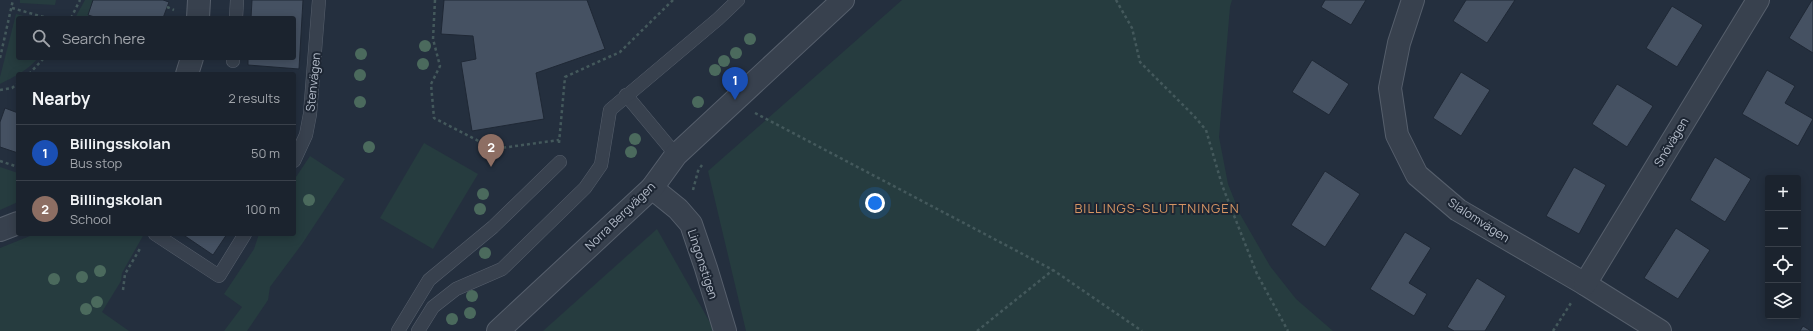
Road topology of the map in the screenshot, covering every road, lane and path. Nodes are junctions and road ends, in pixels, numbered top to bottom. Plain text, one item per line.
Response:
1 (13, 0) edge
2 (80, 0) edge
3 (199, 0) edge
4 (237, 0) edge
5 (319, 0) edge
6 (434, 0) edge
7 (673, 0) edge
8 (738, 0) edge
9 (843, 0) edge
10 (1116, 0) edge
11 (1413, 0) edge
12 (1758, 0) edge
13 (12, 8) junction
14 (40, 16) edge
15 (72, 16) edge
16 (198, 16) edge
17 (236, 16) edge
18 (0, 58) edge
19 (42, 60) edge
20 (191, 60) edge
21 (31, 72) edge
22 (188, 72) edge
23 (16, 85) edge
24 (0, 90) edge
25 (626, 95) junction
26 (754, 113) dead end
27 (559, 140) junction
28 (676, 155) junction
29 (296, 156) edge
30 (0, 161) edge
31 (560, 162) joint
32 (16, 166) edge
33 (652, 188) junction
34 (16, 224) edge
35 (0, 230) edge
36 (244, 236) edge
37 (150, 237) edge
38 (1053, 270) junction
39 (123, 290) dead end
40 (1579, 291) junction
41 (398, 331) edge
42 (418, 331) edge
43 (498, 331) edge
44 (725, 331) edge
45 (977, 331) edge
46 (1142, 331) edge
47 (1288, 331) edge
48 (1553, 331) edge
49 (1660, 331) edge

1 - 13 path
2 - 15 path
3 - 16 street
4 - 17 lane
5 - 29 lane, Stenvägen
6 - 27 path
7 - 27 path
8 - 25 lane
9 - 28 street, Norra Bergvägen
10 - 47 path
11 - 40 street, Slalomvägen
12 - 40 street, Snövägen
13 - 14 path
13 - 18 path
19 - 21 path
20 - 22 street
23 - 24 path
25 - 28 lane
25 - 42 lane
26 - 38 path
27 - 31 path
28 - 33 street, Norra Bergvägen
30 - 32 path
31 - 41 lane
33 - 43 street, Norra Bergvägen
33 - 44 street, Lingonstigen
34 - 35 street
36 - 37 lane
37 - 39 path
38 - 45 path
38 - 46 path
40 - 48 path
40 - 49 street, Slalomvägen

